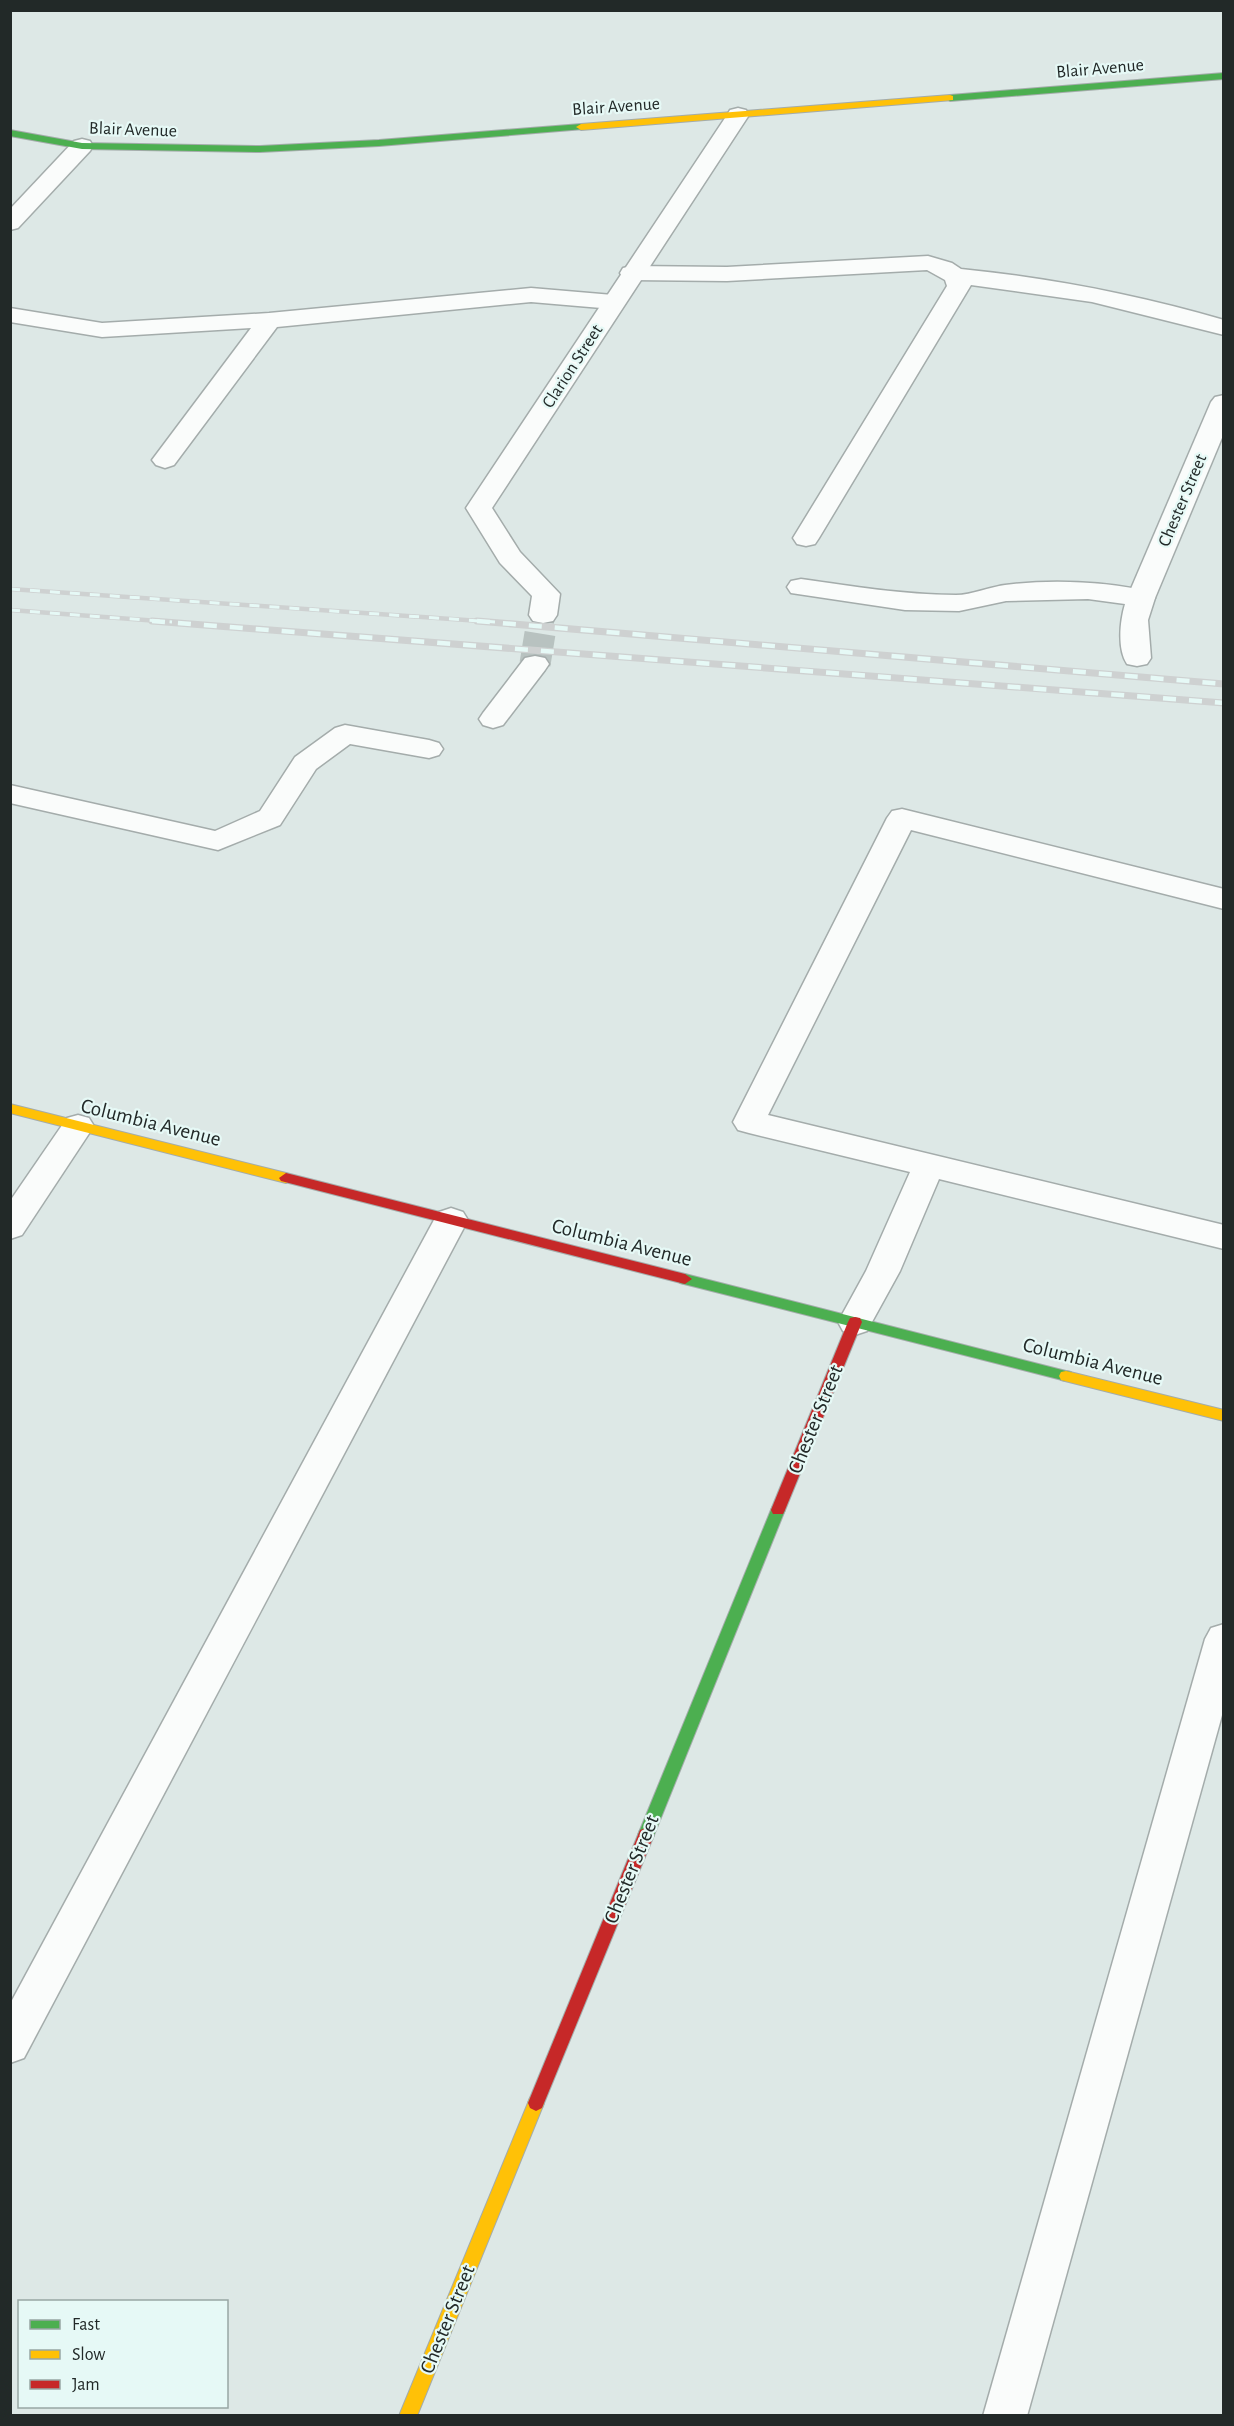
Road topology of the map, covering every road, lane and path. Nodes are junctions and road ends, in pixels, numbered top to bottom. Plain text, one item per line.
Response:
1 (1224, 76) edge
2 (738, 115) junction
3 (10, 133) edge
4 (82, 146) junction
5 (10, 223) edge
6 (632, 273) junction
7 (957, 276) junction
8 (613, 302) junction
9 (10, 315) edge
10 (269, 320) junction
11 (1224, 328) edge
12 (1224, 402) edge
13 (165, 460) dead end
14 (806, 538) dead end
15 (801, 587) dead end
16 (1141, 598) junction
17 (543, 615) tunnel mouth
18 (1137, 658) dead end
19 (535, 664) tunnel mouth
20 (493, 719) dead end
21 (429, 749) dead end
22 (10, 794) edge
23 (1224, 898) edge
24 (10, 1108) edge
25 (78, 1126) junction
26 (929, 1166) junction
27 (451, 1220) junction
28 (10, 1227) edge
29 (1224, 1237) edge
30 (855, 1322) junction
31 (1224, 1416) edge
32 (1224, 1639) edge
33 (10, 2045) edge
34 (408, 2415) edge
35 (1005, 2415) edge

1 - 2 street, Blair Avenue
2 - 4 street, Blair Avenue
2 - 6 street, Clarion Street
3 - 4 street, Blair Avenue
4 - 5 street
6 - 7 street
6 - 8 street, Clarion Street
7 - 11 street
7 - 14 street
8 - 10 street
8 - 17 street, Clarion Street
9 - 10 street
10 - 13 street
12 - 16 street, Chester Street
15 - 16 street
16 - 18 street, Chester Street
19 - 20 street
21 - 22 street
23 - 26 street
24 - 25 street, Columbia Avenue
25 - 27 street, Columbia Avenue
25 - 28 street
26 - 29 street
26 - 30 street
27 - 30 street, Columbia Avenue
27 - 33 street
30 - 31 street, Columbia Avenue
30 - 34 street, Chester Street
32 - 35 street

